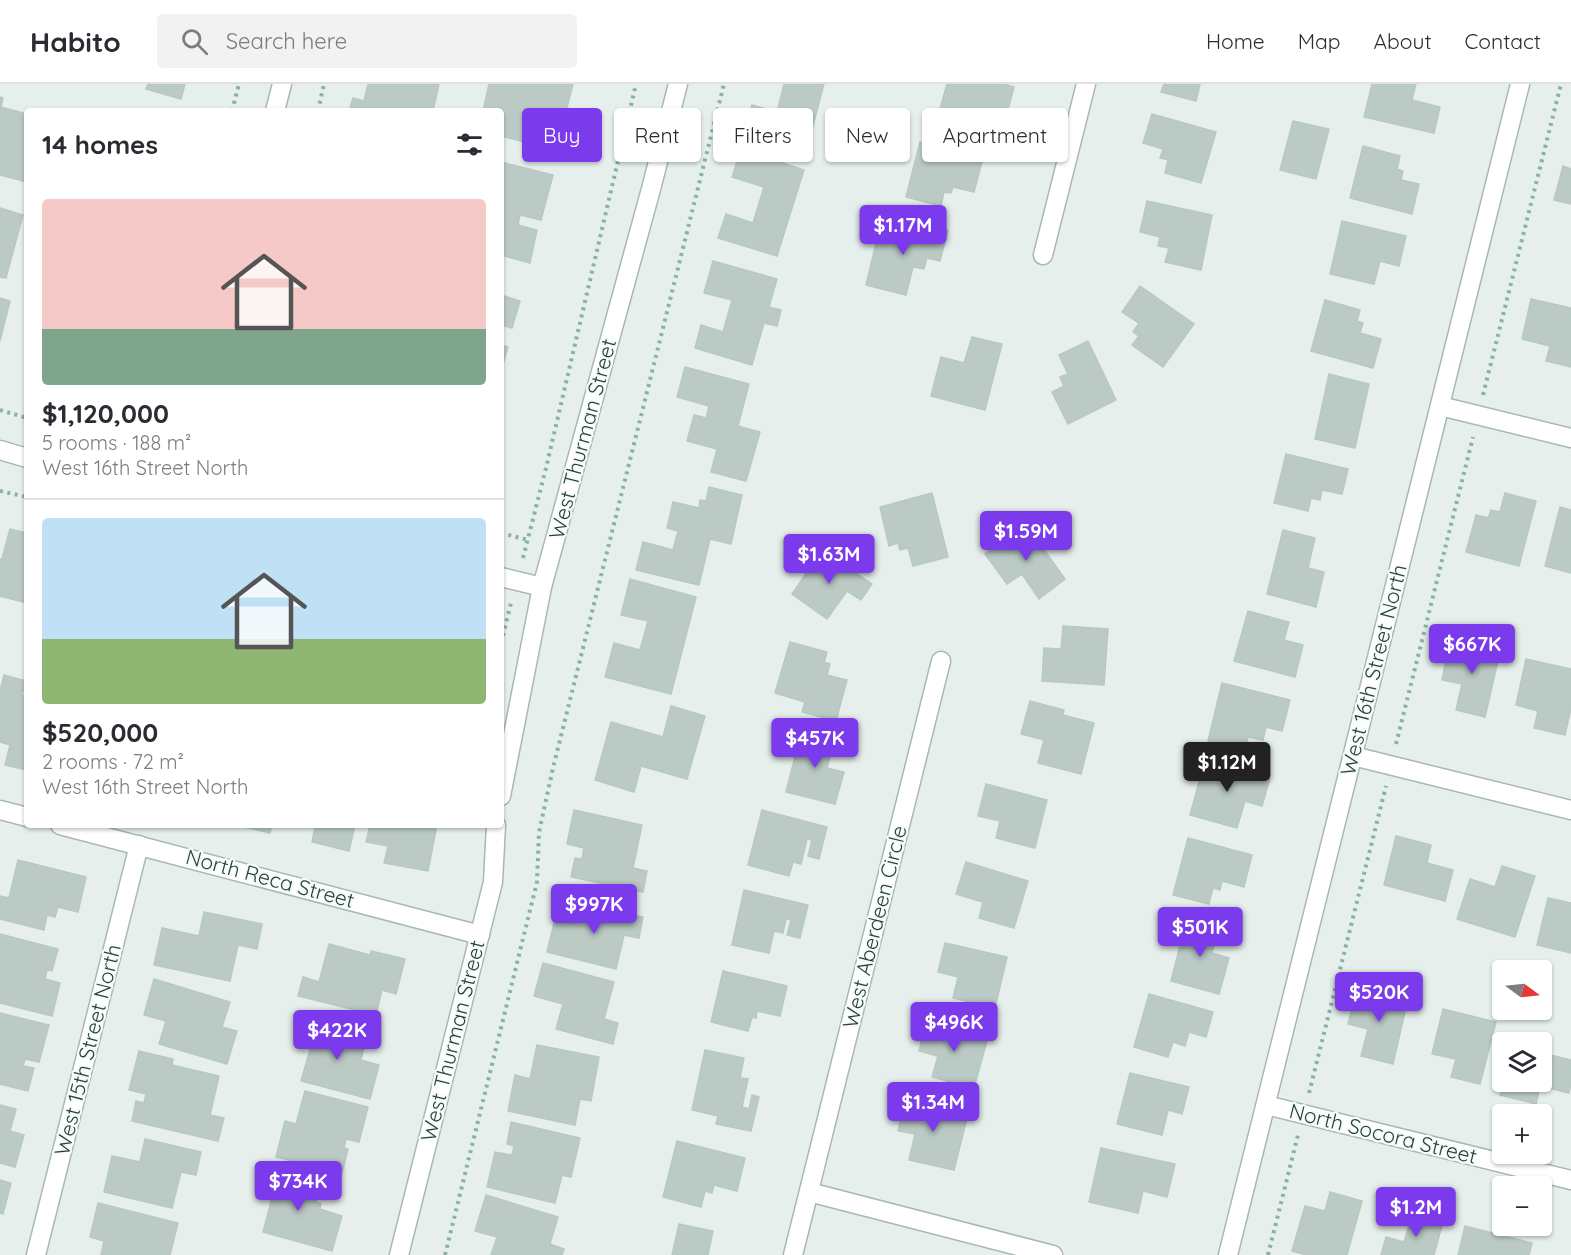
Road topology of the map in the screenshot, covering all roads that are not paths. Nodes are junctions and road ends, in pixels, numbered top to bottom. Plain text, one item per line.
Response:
1 (282, 84) edge
2 (678, 84) edge
3 (1086, 84) edge
4 (1520, 84) edge
5 (276, 108) edge
6 (1043, 255) dead end
7 (1440, 406) junction
8 (1571, 438) edge
9 (0, 450) edge
10 (24, 457) edge
11 (509, 579) edge
12 (542, 586) junction
13 (941, 661) dead end
14 (1353, 756) junction
15 (504, 781) edge
16 (0, 810) edge
17 (1571, 810) edge
18 (24, 816) edge
19 (72, 828) edge
20 (496, 828) edge
21 (139, 845) junction
22 (480, 935) junction
23 (1266, 1104) junction
24 (1571, 1180) edge
25 (809, 1192) junction
26 (36, 1255) edge
27 (399, 1255) edge
28 (793, 1255) edge
29 (1053, 1255) edge
30 (1228, 1255) edge

1 - 5 street
2 - 12 street, West Thurman Street
3 - 6 street
4 - 7 street, West 16th Street North
7 - 8 street
7 - 14 street, West 16th Street North
9 - 10 street
11 - 12 street
12 - 15 street, West Thurman Street
13 - 25 street, West Aberdeen Circle
14 - 17 street
14 - 23 street, West 16th Street North
16 - 18 street
19 - 21 street, North Reca Street
20 - 22 street, West Thurman Street
21 - 22 street, North Reca Street
21 - 26 street, West 15th Street North
22 - 27 street, West Thurman Street
23 - 24 street, North Socora Street
23 - 30 street, West 16th Street North
25 - 28 street, West Aberdeen Circle
25 - 29 street

